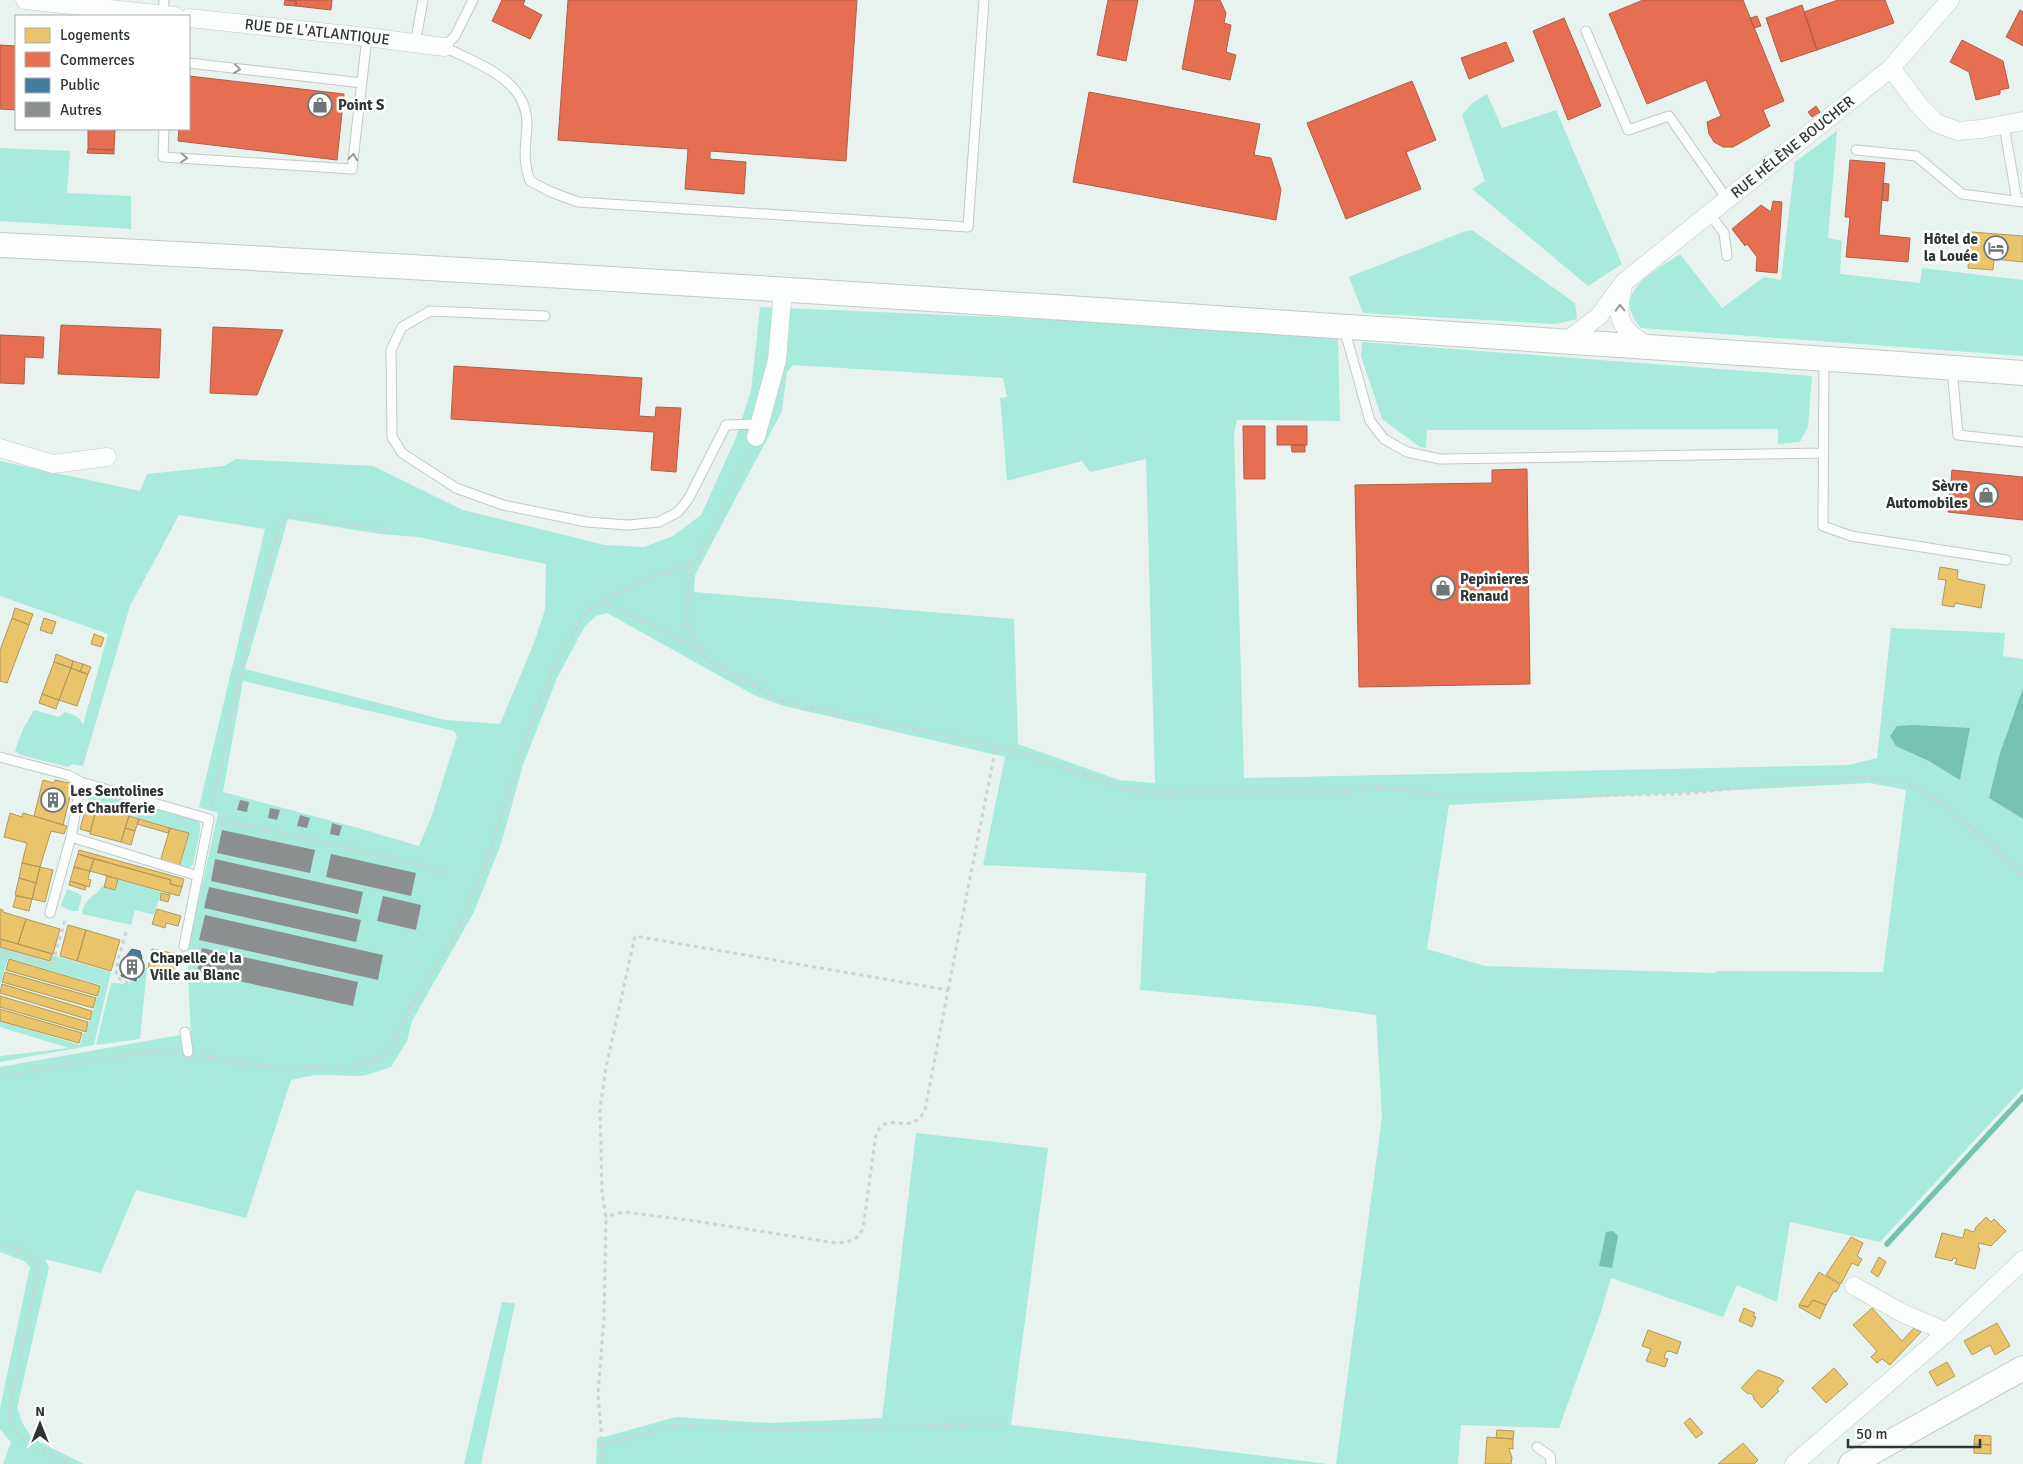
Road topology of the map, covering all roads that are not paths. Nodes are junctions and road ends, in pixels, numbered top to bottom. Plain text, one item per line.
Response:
1 (24, 0) edge
2 (423, 0) edge
3 (473, 0) edge
4 (984, 0) edge
5 (1950, 0) edge
6 (166, 12) edge
7 (190, 18) edge
8 (1586, 31) dead end
9 (367, 37) junction
10 (415, 44) junction
11 (444, 47) junction
12 (190, 63) edge
13 (1892, 68) junction
14 (362, 83) junction
15 (2023, 121) edge
16 (2004, 125) junction
17 (164, 130) edge
18 (1856, 150) dead end
19 (1727, 198) junction
20 (2020, 201) edge
21 (1710, 213) junction
22 (0, 245) edge
23 (1727, 256) dead end
24 (1624, 282) junction
25 (783, 289) junction
26 (545, 316) dead end
27 (1341, 326) junction
28 (1568, 340) junction
29 (1646, 345) junction
30 (1824, 358) junction
31 (1952, 367) junction
32 (2023, 372) edge
33 (758, 431) joint
34 (2023, 442) edge
35 (0, 448) edge
36 (1822, 453) junction
37 (107, 458) dead end
38 (2006, 560) dead end
39 (0, 756) edge
40 (81, 782) junction
41 (71, 837) junction
42 (198, 876) junction
43 (50, 913) dead end
44 (184, 946) dead end
45 (185, 1032) dead end
46 (188, 1052) road end
47 (2023, 1260) edge
48 (1854, 1286) dead end
49 (1947, 1332) junction
50 (2023, 1368) edge
51 (1536, 1447) dead end
52 (1551, 1464) edge
53 (1794, 1464) edge
54 (1851, 1464) edge

1 - 6 street
2 - 10 lane
3 - 11 lane
4 - 11 lane
5 - 13 street, RUE HÉLÈNE BOUCHER
7 - 9 street, RUE DE L'ATLANTIQUE
8 - 19 lane
9 - 10 street, RUE DE L'ATLANTIQUE
9 - 14 lane
10 - 11 street, RUE DE L'ATLANTIQUE
12 -> 14 lane
13 - 16 street
13 - 19 street, RUE HÉLÈNE BOUCHER
17 -> 14 lane
15 - 16 street
16 - 20 lane
18 - 20 lane
19 - 21 street, RUE HÉLÈNE BOUCHER
21 - 23 lane
21 - 24 street, RUE HÉLÈNE BOUCHER
22 - 25 main road
24 - 28 street, RUE HÉLÈNE BOUCHER
29 -> 24 street
25 - 27 main road
25 - 33 street
26 - 33 lane
27 - 28 main road
27 - 36 lane
28 - 29 main road
29 - 30 main road
30 - 31 main road
30 - 36 lane
31 - 32 main road
31 - 34 lane
35 - 37 street
36 - 38 lane
39 - 40 lane
40 - 41 lane
40 - 42 lane
41 - 42 lane
41 - 43 lane
42 - 44 lane
45 - 46 lane
47 - 49 street
48 - 49 street
49 - 53 street
50 - 54 main road
51 - 52 lane

